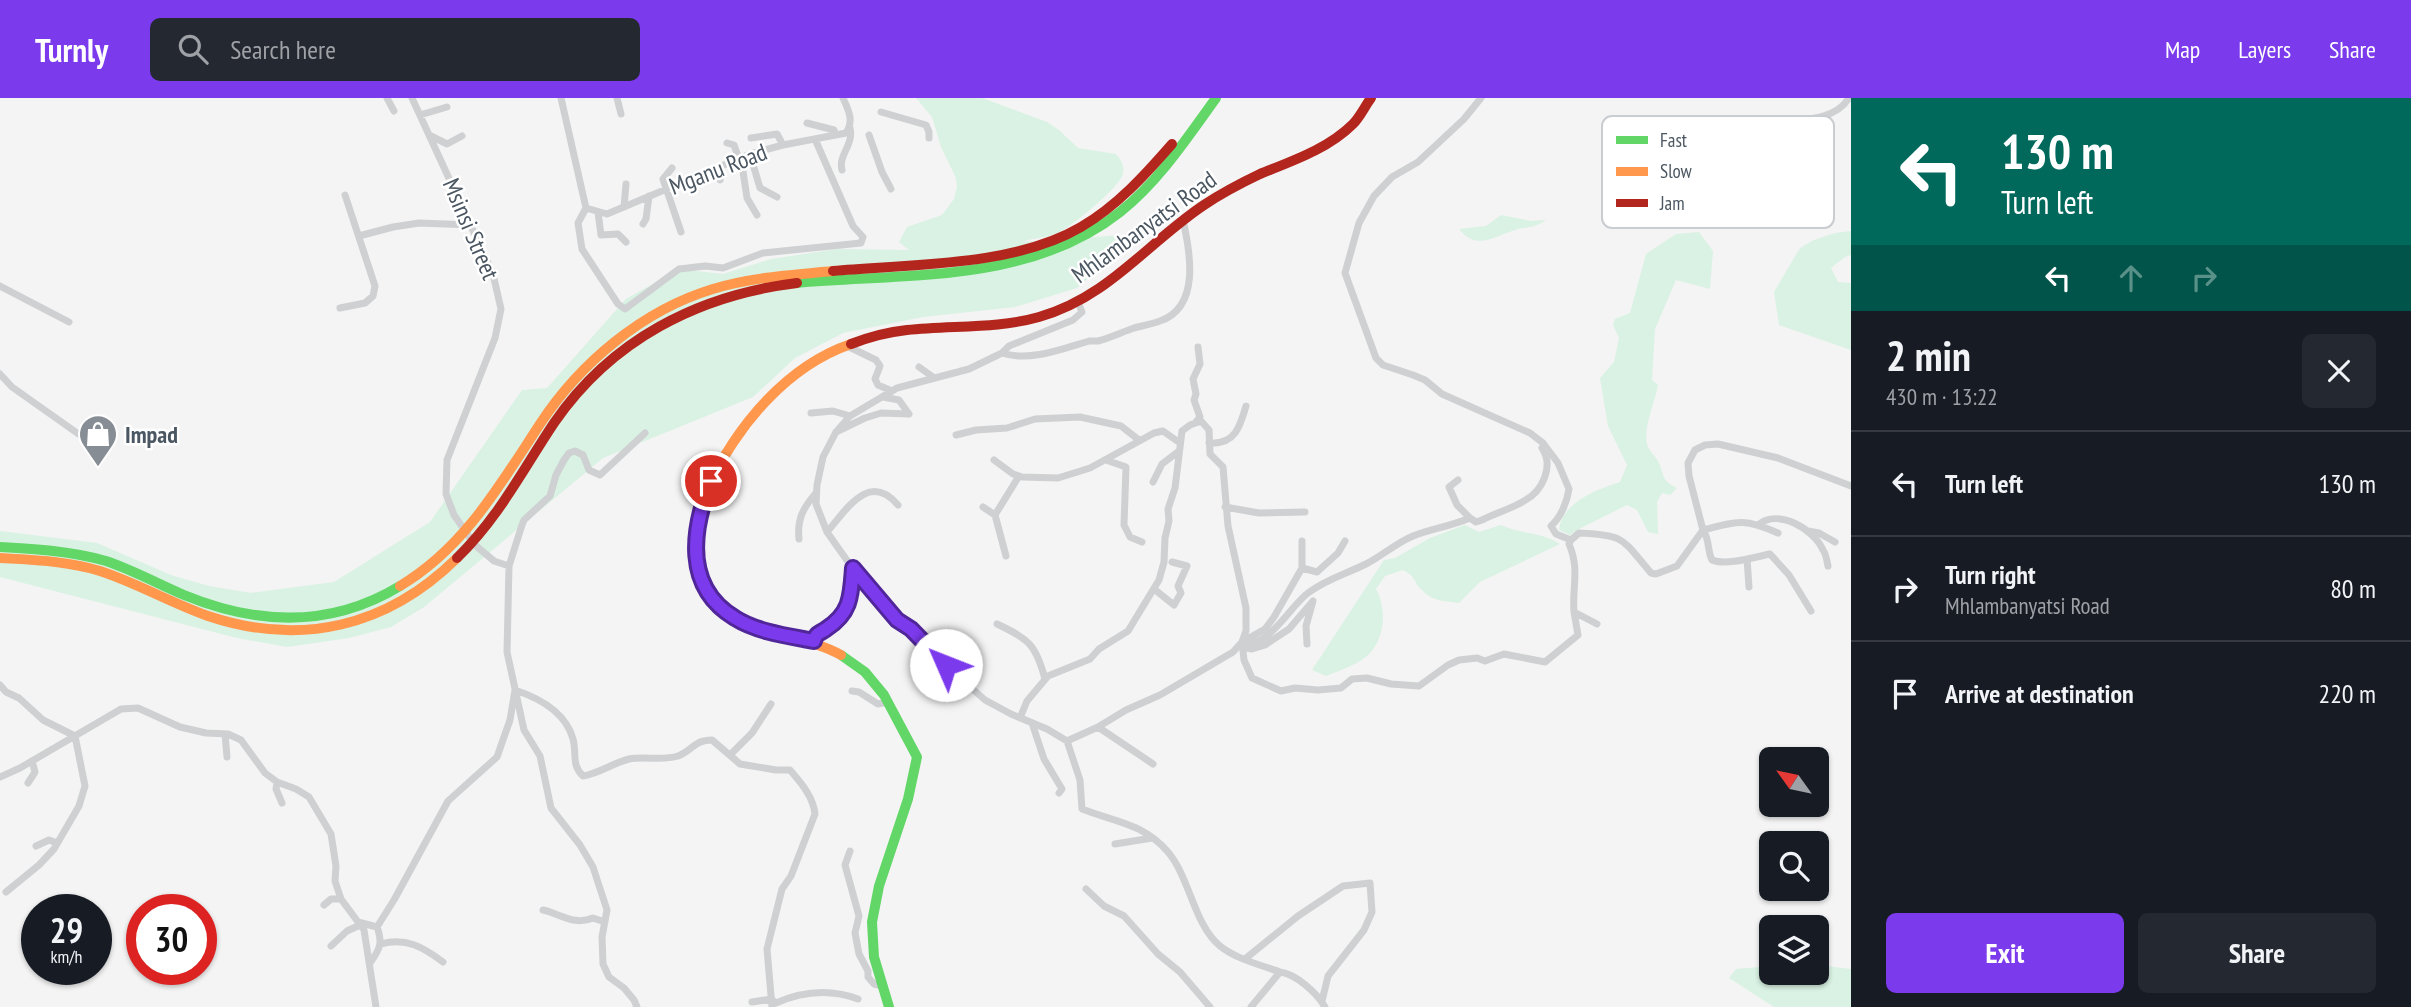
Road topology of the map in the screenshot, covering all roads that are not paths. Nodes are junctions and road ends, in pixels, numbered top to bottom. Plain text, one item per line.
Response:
1 (387, 98) edge
2 (412, 98) edge
3 (561, 98) edge
4 (617, 98) edge
5 (843, 98) edge
6 (1206, 98) edge
7 (1218, 98) edge
8 (1371, 98) edge
9 (1481, 98) edge
10 (1849, 98) edge
11 (447, 107) dead end
12 (394, 111) dead end
13 (881, 112) dead end
14 (621, 114) dead end
15 (420, 115) junction
16 (1824, 116) edge
17 (807, 123) dead end
18 (850, 127) junction
19 (429, 135) junction
20 (836, 135) junction
21 (869, 135) dead end
22 (462, 136) dead end
23 (751, 138) dead end
24 (929, 138) dead end
25 (815, 139) junction
26 (727, 143) dead end
27 (783, 145) junction
28 (750, 154) junction
29 (740, 158) junction
30 (672, 167) dead end
31 (716, 168) junction
32 (842, 170) dead end
33 (765, 175) dead end
34 (757, 178) junction
35 (720, 180) dead end
36 (626, 184) dead end
37 (667, 189) junction
38 (891, 189) dead end
39 (345, 195) dead end
40 (649, 196) junction
41 (777, 197) dead end
42 (624, 207) junction
43 (586, 208) junction
44 (598, 212) junction
45 (757, 215) dead end
46 (1183, 220) junction
47 (643, 224) dead end
48 (471, 225) junction
49 (681, 232) dead end
50 (359, 236) junction
51 (626, 242) dead end
52 (0, 286) edge
53 (1078, 302) junction
54 (340, 309) dead end
55 (69, 322) dead end
56 (847, 346) junction
57 (1198, 347) dead end
58 (1002, 353) junction
59 (919, 367) dead end
60 (0, 374) edge
61 (933, 377) junction
62 (892, 391) junction
63 (882, 397) junction
64 (1245, 406) dead end
65 (811, 413) dead end
66 (850, 416) junction
67 (1195, 423) junction
68 (836, 432) junction
69 (645, 433) dead end
70 (956, 435) dead end
71 (1534, 435) junction
72 (87, 440) dead end
73 (1139, 440) junction
74 (1209, 443) junction
75 (1180, 447) junction
76 (1547, 455) junction
77 (993, 460) dead end
78 (1106, 460) junction
79 (1019, 476) junction
80 (1458, 480) dead end
81 (1153, 482) dead end
82 (1567, 484) junction
83 (1851, 486) edge
84 (817, 491) junction
85 (898, 505) dead end
86 (984, 507) dead end
87 (1225, 507) junction
88 (1305, 512) dead end
89 (995, 515) junction
90 (1469, 518) junction
91 (1758, 525) junction
92 (1703, 530) junction
93 (1808, 531) junction
94 (827, 532) junction
95 (1778, 533) dead end
96 (799, 539) dead end
97 (1571, 540) junction
98 (1302, 541) dead end
99 (1345, 541) dead end
100 (1142, 542) dead end
101 (1835, 542) dead end
102 (462, 545) junction
103 (0, 547) edge
104 (1006, 556) dead end
105 (0, 558) edge
106 (1747, 559) junction
107 (1172, 562) dead end
108 (509, 566) junction
109 (1828, 566) dead end
110 (853, 568) junction
111 (1302, 568) junction
112 (1749, 587) dead end
113 (1154, 589) junction
114 (1811, 611) dead end
115 (1574, 612) junction
116 (997, 624) dead end
117 (1597, 624) dead end
118 (814, 641) junction
119 (1242, 642) junction
120 (1307, 644) dead end
121 (1045, 679) junction
122 (0, 685) edge
123 (515, 690) junction
124 (852, 691) dead end
125 (889, 702) junction
126 (771, 704) dead end
127 (1020, 718) junction
128 (1032, 723) junction
129 (1098, 727) junction
130 (225, 734) junction
131 (75, 736) junction
132 (1067, 741) junction
133 (730, 755) junction
134 (227, 757) dead end
135 (32, 761) junction
136 (1153, 764) dead end
137 (0, 777) edge
138 (277, 782) junction
139 (28, 783) dead end
140 (1059, 793) dead end
141 (282, 803) dead end
142 (1152, 838) junction
143 (57, 843) junction
144 (1115, 844) dead end
145 (36, 846) dead end
146 (850, 851) dead end
147 (1086, 889) dead end
148 (6, 892) dead end
149 (341, 899) junction
150 (324, 905) dead end
151 (543, 910) dead end
152 (605, 922) junction
153 (359, 924) junction
154 (378, 930) junction
155 (397, 940) junction
156 (381, 944) junction
157 (331, 946) dead end
158 (1245, 959) junction
159 (443, 962) dead end
160 (370, 964) junction
161 (1280, 972) junction
162 (882, 986) junction
163 (858, 999) dead end
164 (752, 1002) dead end
165 (771, 1003) edge
166 (1323, 1004) edge
167 (376, 1007) edge
168 (636, 1007) edge
169 (889, 1007) edge
170 (1210, 1007) edge
171 (1251, 1007) edge

1 - 12 street
2 - 15 street, Msinsi Street
3 - 43 street
4 - 14 street
5 - 18 street
6 - 102 main road
7 - 102 main road
8 - 46 main road, Mhlambanyatsi Road
9 - 71 street
10 - 16 street
11 - 15 street
13 - 24 street
15 - 19 street, Msinsi Street
17 - 20 street
18 - 20 street, Mganu Road
18 - 32 street
19 - 22 street
19 - 48 street, Msinsi Street
20 - 25 street, Mganu Road
21 - 38 street
23 - 27 street
25 - 27 street, Mganu Road
25 - 43 street
26 - 29 street
27 - 28 street, Mganu Road
28 - 29 street, Mganu Road
28 - 34 street
29 - 31 street, Mganu Road
29 - 45 street
30 - 37 street
31 - 35 street
31 - 37 street, Mganu Road
33 - 34 street
34 - 41 street
36 - 42 street
37 - 40 street, Mganu Road
37 - 49 street
39 - 50 street
40 - 42 street, Mganu Road
40 - 47 street
42 - 44 street, Mganu Road
43 - 44 street, Mganu Road
44 - 51 street
46 - 53 main road, Mhlambanyatsi Road
46 - 58 street
48 - 50 street
48 - 108 street, Msinsi Street
50 - 54 street
52 - 55 street
53 - 56 main road, Mhlambanyatsi Road
53 - 58 street
56 - 62 street
56 - 118 main road, Mhlambanyatsi Road
57 - 67 street
58 - 61 street
59 - 61 street
60 - 72 street
61 - 62 street
62 - 63 street
63 - 66 street
63 - 68 street
64 - 74 street
65 - 66 street
66 - 68 street
67 - 74 street
67 - 75 street
68 - 84 street
69 - 108 street
70 - 73 street
71 - 76 street
71 - 82 street
73 - 75 street
73 - 78 street
74 - 87 street
75 - 81 street
75 - 113 street
76 - 82 street
76 - 90 street
77 - 79 street
78 - 79 street
78 - 100 street
79 - 89 street
80 - 90 street
82 - 97 street
83 - 92 street
84 - 94 street
84 - 96 street
85 - 94 street
86 - 89 street
87 - 88 street
87 - 119 street
89 - 104 street
90 - 119 street
91 - 92 street
91 - 93 street
91 - 95 street
92 - 97 street
92 - 106 street
93 - 101 street
93 - 109 street
94 - 110 street
97 - 115 street
98 - 111 street
99 - 111 street
102 - 103 main road
102 - 105 main road
106 - 112 street
106 - 114 street
107 - 113 street
108 - 123 street
110 - 118 street
110 - 127 street
111 - 119 street
113 - 121 street
115 - 117 street
115 - 119 street
116 - 121 street
118 - 125 main road, Mhlambanyatsi Road
119 - 120 street
119 - 129 street
121 - 127 street
122 - 131 street
123 - 133 street
123 - 152 street
123 - 154 street
124 - 125 street
125 - 162 main road, Mhlambanyatsi Road
126 - 133 street
127 - 128 street
128 - 132 street
128 - 140 street
129 - 132 street
129 - 136 street
130 - 131 street
130 - 134 street
130 - 138 street
131 - 135 street
131 - 143 street
132 - 142 street
133 - 165 street
135 - 137 street
135 - 139 street
138 - 141 street
138 - 149 street
142 - 144 street
142 - 158 street
143 - 145 street
143 - 148 street
146 - 162 street
147 - 170 street
149 - 150 street
149 - 153 street
151 - 152 street
152 - 168 street
153 - 154 street
153 - 157 street
153 - 160 street
154 - 155 street
154 - 156 street
155 - 156 street
155 - 159 street
156 - 160 street
158 - 161 street
158 - 166 street
160 - 167 street
161 - 166 street
161 - 171 street
162 - 169 main road, Mhlambanyatsi Road
163 - 165 street
164 - 165 street

